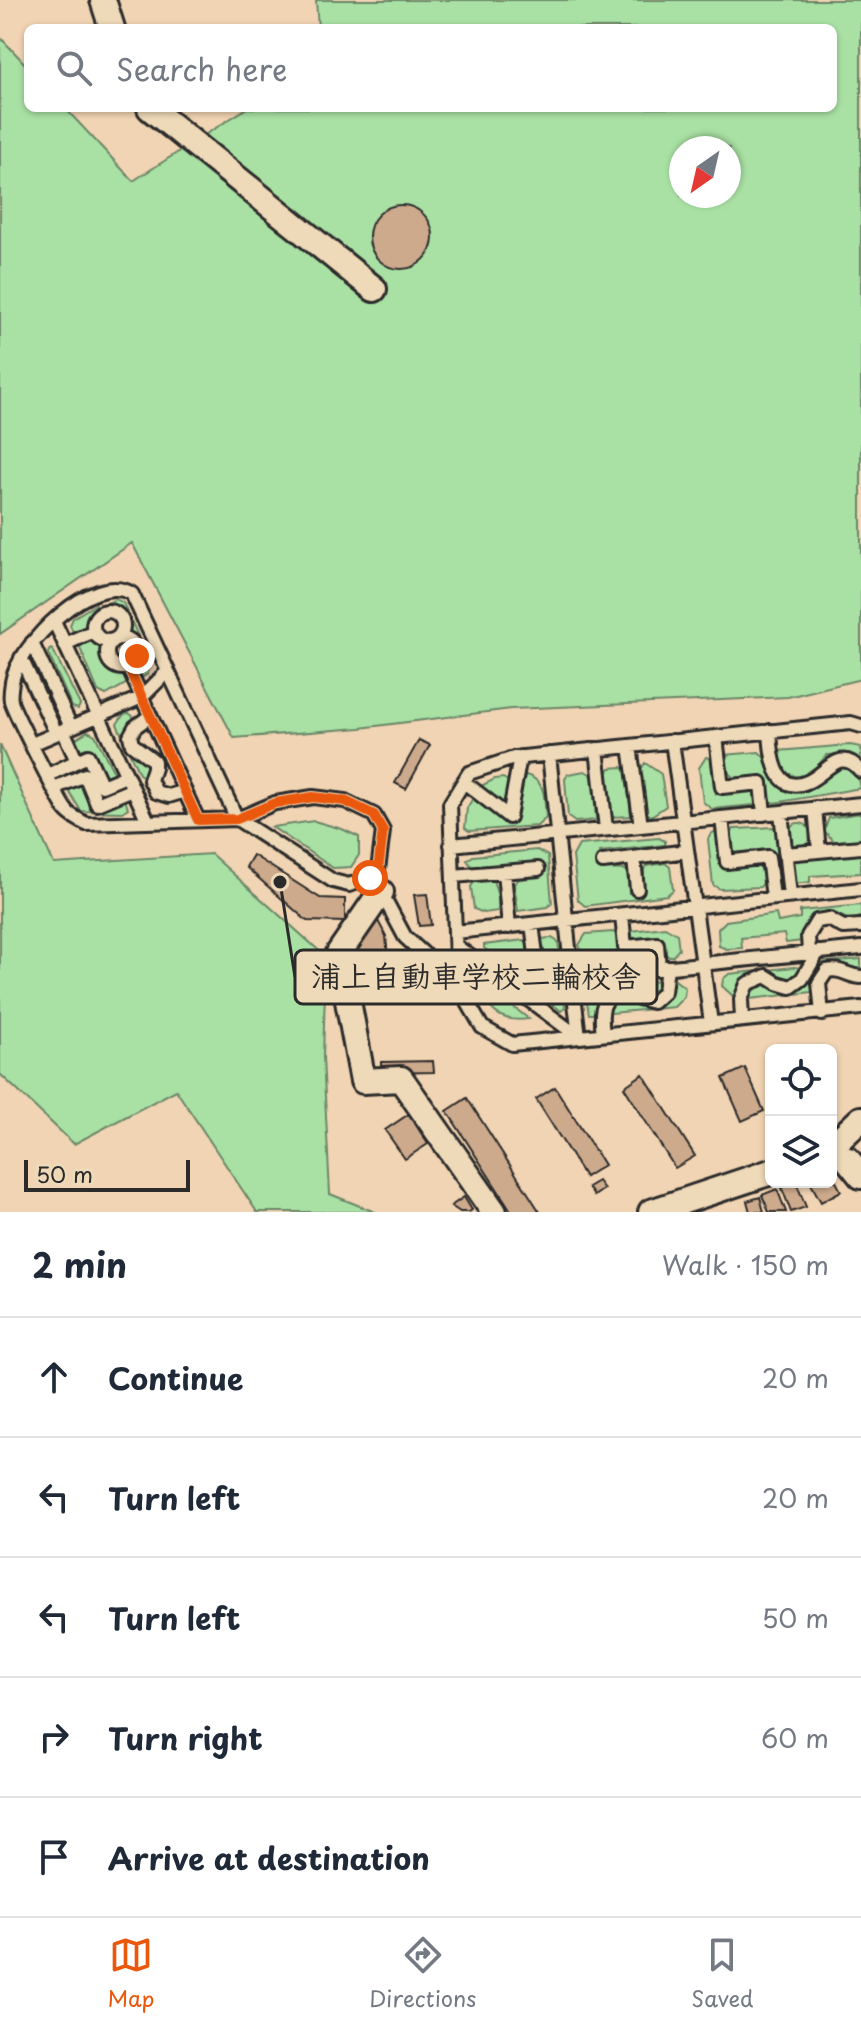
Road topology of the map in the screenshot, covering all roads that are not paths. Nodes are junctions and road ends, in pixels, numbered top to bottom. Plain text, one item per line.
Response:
1 (103, 0) edge
2 (111, 24) edge
3 (155, 112) edge
4 (374, 289) dead end
5 (100, 591) junction
6 (102, 612) junction
7 (54, 621) junction
8 (94, 631) junction
9 (114, 640) junction
10 (32, 643) junction
11 (65, 644) junction
12 (21, 658) junction
13 (128, 667) junction
14 (168, 671) junction
15 (142, 697) junction
16 (98, 715) junction
17 (150, 716) junction
18 (861, 726) edge
19 (63, 730) junction
20 (770, 731) junction
21 (716, 737) junction
22 (672, 741) junction
23 (32, 744) junction
24 (630, 746) junction
25 (597, 749) junction
26 (549, 754) junction
27 (520, 757) junction
28 (77, 761) junction
29 (861, 771) edge
30 (48, 775) junction
31 (150, 780) junction
32 (464, 782) junction
33 (130, 783) junction
34 (54, 788) junction
35 (185, 791) junction
36 (861, 804) edge
37 (815, 808) junction
38 (781, 812) junction
39 (764, 814) junction
40 (722, 818) junction
41 (237, 819) junction
42 (198, 820) junction
43 (148, 821) junction
44 (684, 821) junction
45 (641, 826) junction
46 (606, 829) junction
47 (559, 834) junction
48 (451, 845) junction
49 (861, 847) edge
50 (687, 851) junction
51 (819, 851) junction
52 (786, 854) junction
53 (634, 859) junction
54 (603, 862) dead end
55 (538, 869) dead end
56 (504, 872) junction
57 (453, 876) junction
58 (376, 885) junction
59 (637, 889) dead end
60 (861, 889) edge
61 (790, 896) junction
62 (773, 898) junction
63 (695, 907) junction
64 (622, 915) junction
65 (567, 920) junction
66 (532, 924) junction
67 (861, 926) edge
68 (509, 927) junction
69 (455, 932) junction
70 (456, 946) junction
71 (861, 948) edge
72 (814, 953) junction
73 (537, 963) junction
74 (703, 964) junction
75 (518, 966) dead end
76 (663, 968) junction
77 (572, 977) junction
78 (861, 977) edge
79 (457, 984) junction
80 (540, 985) dead end
81 (861, 1008) edge
82 (822, 1014) junction
83 (742, 1020) junction
84 (711, 1023) junction
85 (603, 1034) junction
86 (579, 1037) junction
87 (861, 1119) edge
88 (847, 1161) edge
89 (765, 1174) edge
90 (494, 1212) edge
91 (651, 1212) edge

1 - 2 street
3 - 4 street
5 - 6 lane
5 - 7 lane
5 - 14 lane
6 - 8 lane
6 - 9 lane
7 - 10 lane
7 - 11 lane
8 - 9 lane
8 - 11 lane
9 - 13 lane
9 - 13 lane
10 - 12 lane
10 - 19 lane
11 - 16 lane
12 - 19 lane
12 - 23 lane
13 - 15 lane
14 - 15 lane
14 - 41 lane
15 - 16 lane
15 - 17 lane
16 - 19 lane
16 - 33 lane
17 - 31 lane
17 - 35 lane
18 - 20 lane
19 - 23 lane
19 - 28 lane
20 - 21 lane
20 - 29 lane
21 - 22 lane
21 - 39 lane
22 - 24 lane
22 - 44 lane
23 - 30 lane
24 - 25 lane
24 - 45 lane
25 - 26 lane
25 - 46 lane
26 - 27 lane
26 - 47 lane
27 - 32 lane
27 - 32 lane
28 - 30 lane
28 - 33 lane
30 - 34 lane
31 - 33 lane
31 - 35 lane
32 - 48 lane
33 - 34 lane
33 - 43 lane
34 - 43 lane
35 - 42 lane
36 - 37 lane
37 - 38 lane
37 - 51 lane
38 - 39 lane
38 - 52 lane
39 - 40 lane
40 - 44 lane
40 - 62 lane
41 - 42 lane
41 - 58 lane
41 - 58 lane
42 - 43 lane
44 - 45 lane
44 - 50 lane
45 - 46 lane
46 - 47 lane
47 - 48 lane
47 - 65 lane
48 - 57 lane
49 - 51 lane
50 - 53 lane
50 - 63 lane
51 - 52 lane
52 - 61 lane
53 - 54 lane
53 - 59 lane
55 - 56 lane
56 - 57 lane
56 - 68 lane
57 - 69 lane
58 - 79 lane
58 - 90 street
60 - 61 lane
61 - 62 lane
62 - 63 lane
63 - 64 lane
63 - 74 lane
64 - 65 lane
64 - 76 lane
65 - 66 lane
65 - 77 lane
66 - 68 lane
66 - 73 lane
67 - 72 lane
68 - 69 lane
69 - 70 lane
70 - 79 lane
70 - 86 lane
71 - 72 lane
72 - 74 lane
72 - 83 lane
73 - 75 lane
73 - 80 lane
74 - 76 lane
74 - 84 lane
76 - 77 lane
76 - 85 lane
77 - 86 lane
78 - 82 lane
79 - 86 lane
81 - 82 lane
82 - 83 lane
83 - 84 lane
84 - 85 lane
85 - 86 lane
87 - 88 street
89 - 91 street

